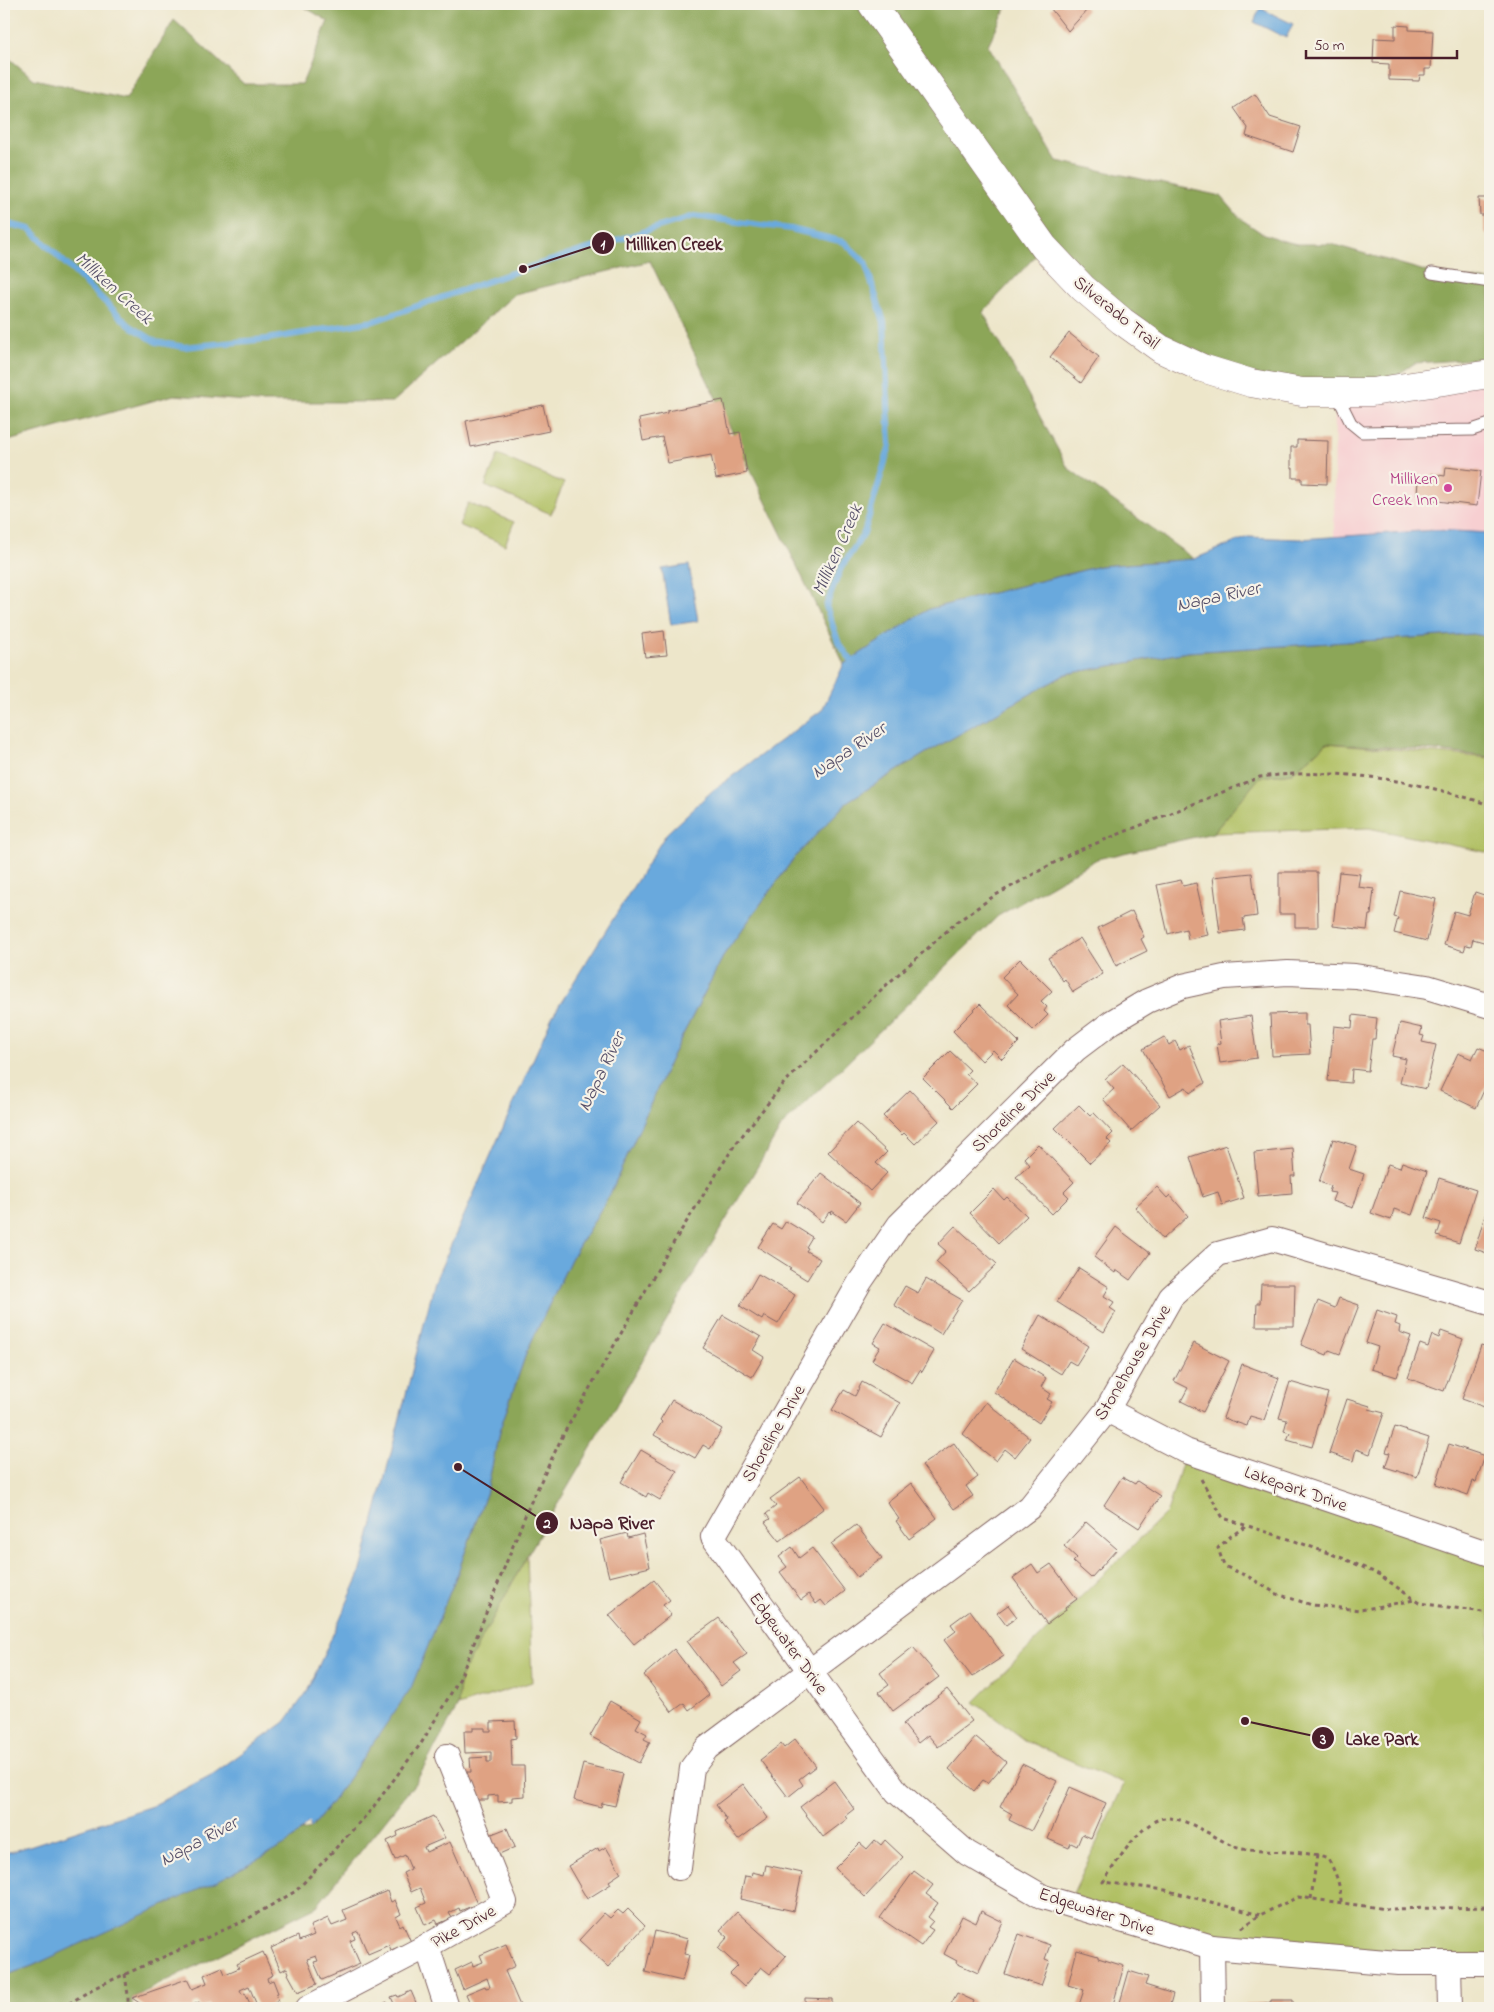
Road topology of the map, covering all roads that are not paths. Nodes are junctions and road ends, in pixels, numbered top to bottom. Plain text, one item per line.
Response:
1 (872, 4) edge
2 (1432, 273) dead end
3 (1490, 282) edge
4 (1490, 374) edge
5 (1335, 392) junction
6 (1490, 424) edge
7 (1490, 1006) edge
8 (1490, 1303) edge
9 (1107, 1410) junction
10 (713, 1537) joint
11 (1490, 1554) edge
12 (811, 1672) junction
13 (448, 1756) dead end
14 (679, 1868) dead end
15 (427, 1946) junction
16 (1212, 1947) junction
17 (1449, 1963) junction
18 (1490, 1963) edge
19 (308, 2008) edge
20 (448, 2008) edge
21 (1213, 2008) edge
22 (1450, 2008) edge

1 - 5 main road, Silverado Trail
2 - 3 lane
4 - 5 main road, Silverado Trail
5 - 6 lane
7 - 10 street, Shoreline Drive
8 - 9 street, Stonehouse Drive
9 - 11 street, Lakepark Drive
9 - 12 street, Stonehouse Drive
10 - 12 street, Edgewater Drive
12 - 14 street, Stonehouse Drive
12 - 16 street, Edgewater Drive
13 - 15 street, Pike Drive
15 - 19 street, Pike Drive
15 - 20 street
16 - 17 street, Edgewater Drive
16 - 21 street
17 - 18 street, Edgewater Drive
17 - 22 street

